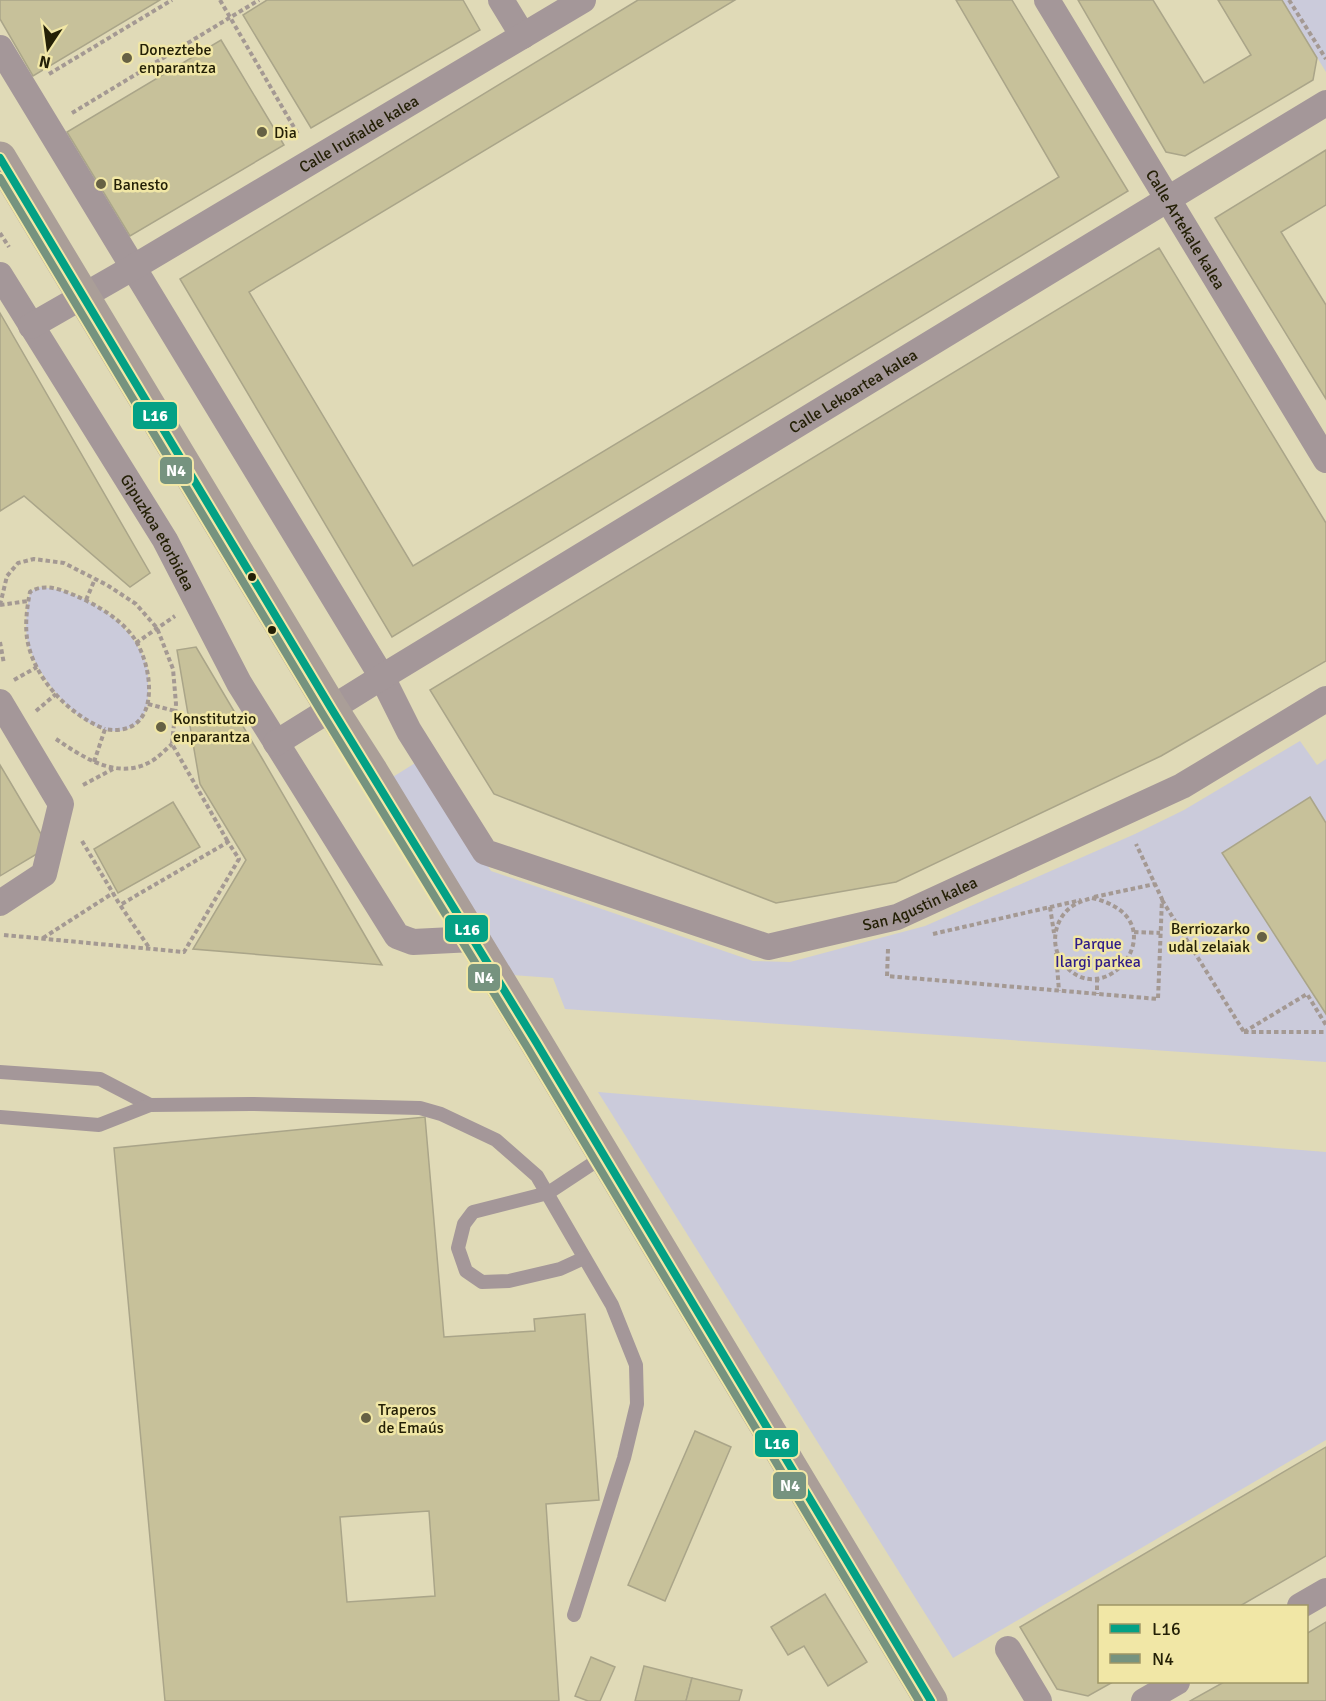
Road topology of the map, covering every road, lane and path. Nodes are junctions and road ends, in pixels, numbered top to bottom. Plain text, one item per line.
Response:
1 (172, 0) edge
2 (220, 0) edge
3 (259, 0) edge
4 (501, 0) edge
5 (583, 0) edge
6 (1047, 0) edge
7 (1289, 0) edge
8 (230, 17) junction
9 (523, 36) junction
10 (0, 48) edge
11 (1326, 59) edge
12 (46, 76) dead end
13 (1326, 103) edge
14 (70, 114) dead end
15 (304, 144) dead end
16 (0, 158) edge
17 (1168, 198) junction
18 (134, 267) junction
19 (0, 275) edge
20 (82, 296) junction
21 (31, 326) junction
22 (1326, 460) edge
23 (7, 576) junction
24 (95, 579) junction
25 (0, 583) edge
26 (86, 600) junction
27 (28, 602) junction
28 (0, 605) edge
29 (181, 612) dead end
30 (157, 628) junction
31 (0, 642) edge
32 (136, 643) junction
33 (4, 664) dead end
34 (37, 667) junction
35 (382, 677) junction
36 (7, 691) edge
37 (56, 694) junction
38 (1326, 699) edge
39 (148, 704) junction
40 (331, 708) junction
41 (176, 711) junction
42 (33, 714) dead end
43 (105, 729) junction
44 (51, 735) dead end
45 (276, 743) junction
46 (172, 744) junction
47 (94, 762) junction
48 (114, 768) junction
49 (82, 785) dead end
50 (81, 839) dead end
51 (228, 842) junction
52 (1136, 844) dead end
53 (1155, 884) junction
54 (113, 893) junction
55 (1092, 898) junction
56 (1162, 899) junction
57 (0, 903) edge
58 (120, 905) junction
59 (1050, 907) junction
60 (1134, 932) junction
61 (1160, 933) junction
62 (931, 934) dead end
63 (4, 935) dead end
64 (43, 939) junction
65 (472, 939) junction
66 (1056, 947) junction
67 (150, 949) junction
68 (888, 949) dead end
69 (1097, 978) junction
70 (1059, 991) junction
71 (1097, 994) junction
72 (1326, 1025) edge
73 (1244, 1032) junction
74 (1326, 1032) edge
75 (0, 1072) edge
76 (150, 1105) junction
77 (0, 1117) edge
78 (604, 1156) junction
79 (549, 1193) junction
80 (584, 1258) junction
81 (1326, 1591) edge
82 (1302, 1605) edge
83 (574, 1615) dead end
84 (1008, 1649) dead end
85 (1174, 1683) edge
86 (930, 1701) edge
87 (1039, 1701) edge
88 (1144, 1701) edge

1 - 12 path
2 - 8 path
3 - 8 path
4 - 9 street
5 - 9 street, Calle Iruñalde kalea
6 - 17 street, Calle Artekale kalea
7 - 11 path
8 - 14 path
8 - 15 path
9 - 18 street, Calle Iruñalde kalea
10 - 18 street
13 - 17 street, Calle Lekoartea kalea
16 - 20 main road
17 - 22 street, Calle Artekale kalea
17 - 35 street, Calle Lekoartea kalea
18 - 20 street
18 - 35 street
19 - 21 street, Gipuzkoa etorbidea
20 - 21 street
20 - 40 main road
21 - 45 street, Gipuzkoa etorbidea
23 - 24 path
23 - 25 path
23 - 28 path
24 - 26 path
24 - 30 path
26 - 27 path
26 - 32 path
27 - 28 path
27 - 34 path
29 - 30 path
30 - 32 path
30 - 41 path
31 - 33 path
32 - 39 path
34 - 36 path
34 - 37 path
35 - 38 street, San Agustin kalea
35 - 40 street
36 - 57 street
37 - 42 path
37 - 43 path
39 - 41 path
39 - 43 path
40 - 45 street
40 - 65 main road
41 - 46 path
43 - 47 path
44 - 47 path
45 - 65 street, Gipuzkoa etorbidea
46 - 48 path
46 - 51 path
47 - 48 path
48 - 49 path
50 - 54 path
51 - 58 path
51 - 67 path
52 - 53 path
53 - 55 path
53 - 56 path
54 - 58 path
54 - 64 path
55 - 59 path
55 - 60 path
55 - 66 path
56 - 61 path
56 - 73 path
58 - 67 path
59 - 62 path
59 - 66 path
60 - 61 path
60 - 69 path
61 - 71 path
63 - 64 path
64 - 67 path
65 - 78 main road
66 - 69 path
66 - 70 path
68 - 70 path
69 - 71 path
70 - 71 path
72 - 73 path
73 - 74 path
75 - 76 lane
76 - 77 lane
76 - 79 lane
78 - 79 lane
78 - 86 main road
79 - 80 lane
79 - 80 lane
80 - 83 lane
81 - 82 street
84 - 87 street
85 - 88 street

